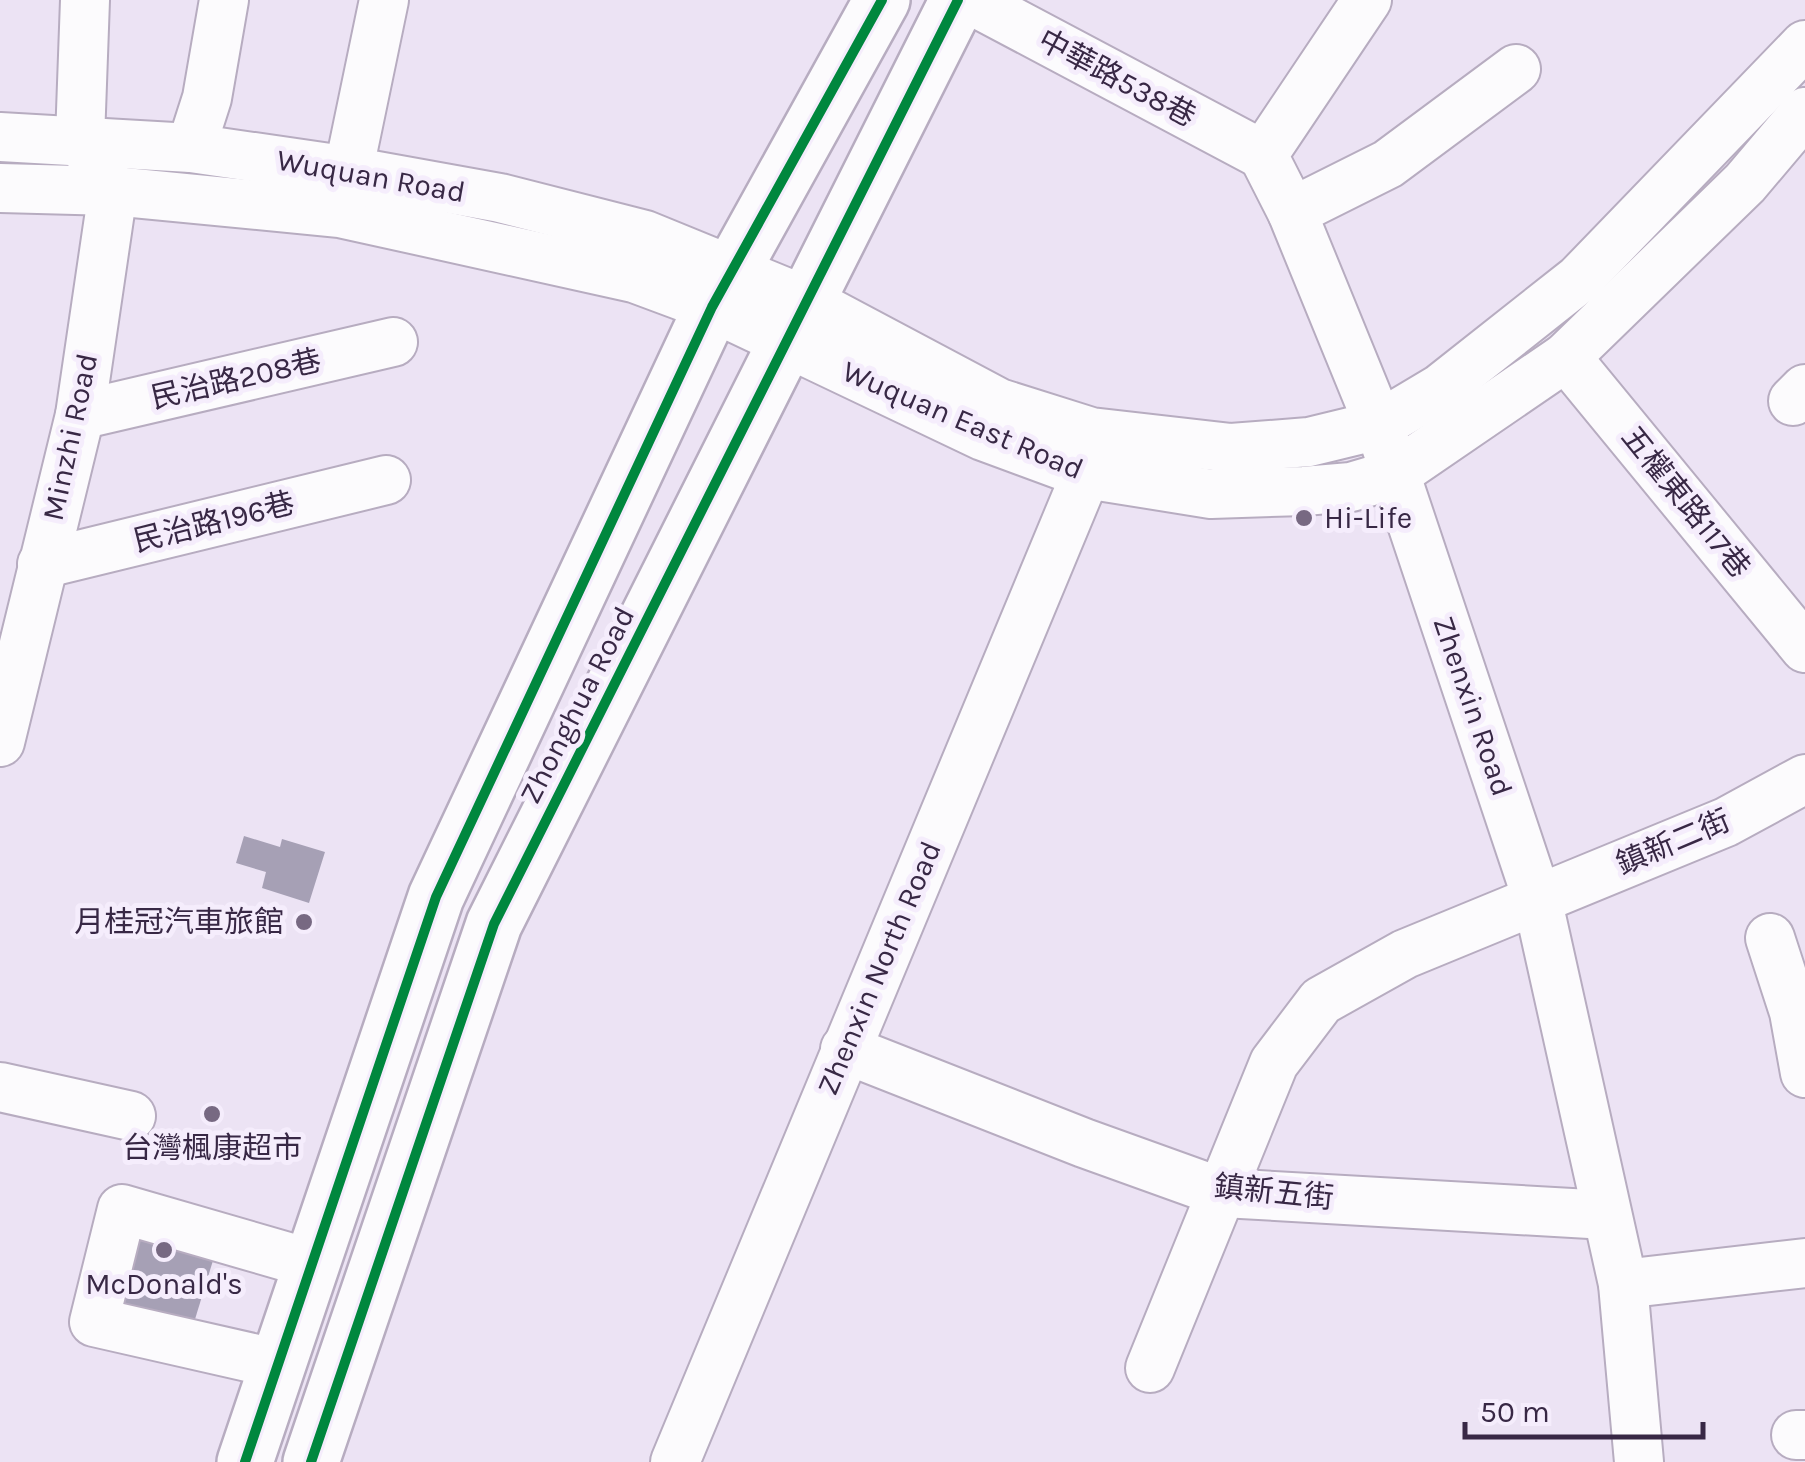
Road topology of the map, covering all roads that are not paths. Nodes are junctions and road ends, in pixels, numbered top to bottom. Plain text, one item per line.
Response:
1 (85, 0) edge
2 (224, 0) edge
3 (384, 0) edge
4 (882, 0) edge
5 (958, 0) edge
6 (971, 0) edge
7 (1368, 0) edge
8 (1805, 45) edge
9 (1516, 68) dead end
10 (1788, 121) edge
11 (0, 137) edge
12 (80, 139) junction
13 (190, 148) junction
14 (1263, 155) junction
15 (0, 188) edge
16 (114, 190) junction
17 (345, 192) junction
18 (1292, 212) junction
19 (722, 287) junction
20 (798, 323) junction
21 (393, 342) dead end
22 (1566, 357) junction
23 (80, 416) junction
24 (1379, 425) junction
25 (1086, 474) junction
26 (1395, 474) junction
27 (386, 480) dead end
28 (42, 564) junction
29 (1805, 648) edge
30 (8, 668) edge
31 (0, 742) edge
32 (1805, 779) edge
33 (1537, 898) junction
34 (1770, 938) dead end
35 (1800, 1009) edge
36 (845, 1049) junction
37 (1805, 1073) edge
38 (0, 1087) edge
39 (131, 1116) dead end
40 (1224, 1193) junction
41 (1607, 1215) junction
42 (1805, 1263) edge
43 (312, 1264) junction
44 (1623, 1284) junction
45 (279, 1364) junction
46 (1150, 1368) dead end
47 (245, 1462) edge
48 (311, 1462) edge
49 (676, 1462) edge
50 (1639, 1462) edge

1 - 12 street
2 - 13 street
3 - 17 street
4 - 19 main road, Zhonghua Road
5 - 20 main road, Zhonghua Road
6 - 14 street, 中華路538巷
7 - 14 street
8 - 10 street, Wuquan East Road
9 - 18 street
10 - 22 street, Wuquan East Road
10 - 24 street, Wuquan East Road
11 - 12 street, Wuquan Road
12 - 13 street, Wuquan Road
12 - 16 street
13 - 17 street, Wuquan Road
14 - 18 street, Zhenxin Road
15 - 16 street, Wuquan Road
16 - 17 street, Wuquan Road
16 - 23 street, Minzhi Road
17 - 19 street, Wuquan Road
18 - 24 street, Zhenxin Road
19 - 20 street, Wuquan East Road
19 - 43 main road, Zhonghua Road
20 - 24 street, Wuquan East Road
20 - 25 street, Wuquan East Road
20 - 48 main road, Zhonghua Road
21 - 23 street, 民治路208巷
22 - 26 street, Wuquan East Road
22 - 29 street, 五權東路117巷
23 - 28 street, Minzhi Road
24 - 26 street, Zhenxin Road
25 - 26 street, Wuquan East Road
25 - 36 street, Zhenxin North Road
26 - 33 street, Zhenxin Road
27 - 28 street, 民治路196巷
28 - 30 street, Minzhi Road
30 - 31 street, Minzhi Road
32 - 33 street, 鎮新二街
33 - 40 street, 鎮新二街
33 - 41 street, Zhenxin Road
34 - 35 street
35 - 37 street
36 - 40 street, 鎮新五街
36 - 49 street, Zhenxin North Road
38 - 39 street
40 - 41 street, 鎮新五街
40 - 46 street, 鎮新二街
41 - 44 street, Zhenxin Road
42 - 44 street
43 - 45 main road, Zhonghua Road
43 - 45 street
44 - 50 street, Zhenxin Road
45 - 47 main road, Zhonghua Road

